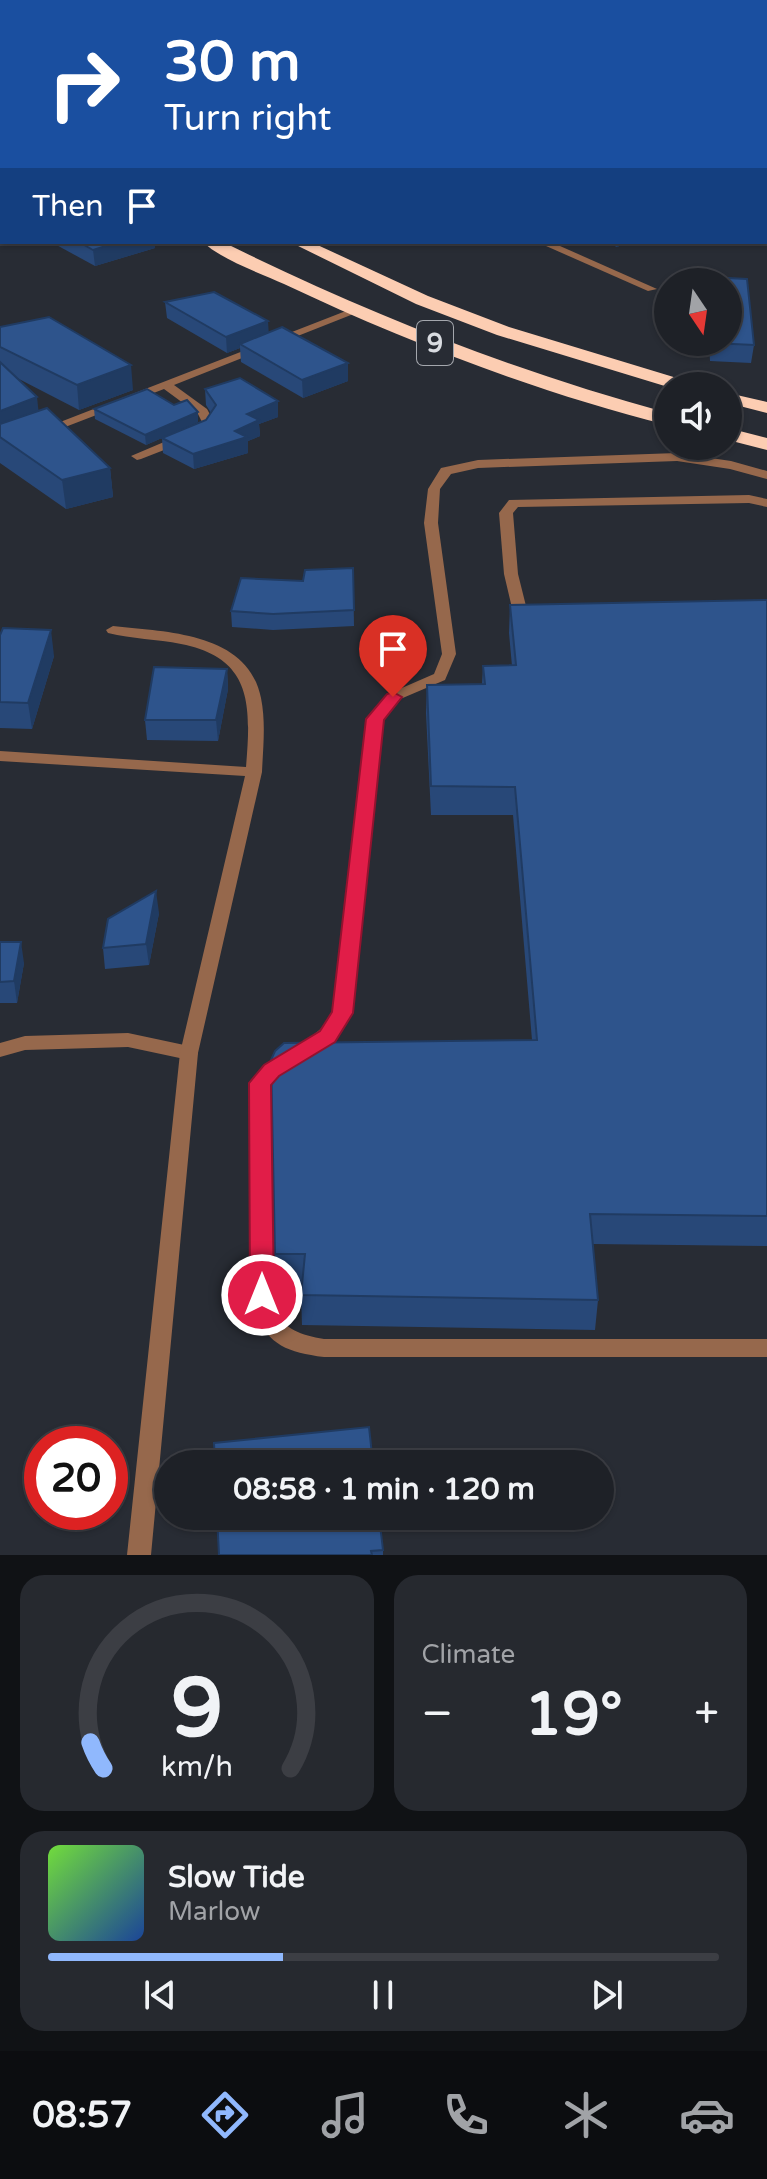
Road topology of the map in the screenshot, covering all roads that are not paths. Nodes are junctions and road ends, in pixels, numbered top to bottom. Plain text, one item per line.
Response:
1 (215, 244) edge
2 (302, 244) edge
3 (547, 244) edge
4 (652, 289) dead end
5 (355, 311) junction
6 (654, 377) edge
7 (165, 384) junction
8 (742, 402) edge
9 (767, 408) edge
10 (654, 415) edge
11 (31, 436) edge
12 (742, 438) edge
13 (767, 444) edge
14 (137, 456) dead end
15 (767, 475) edge
16 (767, 503) edge
17 (544, 617) edge
18 (113, 630) dead end
19 (0, 756) edge
20 (254, 772) junction
21 (0, 1050) edge
22 (189, 1053) junction
23 (767, 1348) edge
24 (139, 1555) edge

1 - 5 highway, 9
2 - 6 highway, 9
3 - 4 street
5 - 7 street
5 - 10 highway, 9
7 - 11 street
7 - 14 street
8 - 9 highway
12 - 13 highway
15 - 23 street
16 - 17 street
18 - 20 street
19 - 20 street
20 - 22 street
21 - 22 street
22 - 24 street

